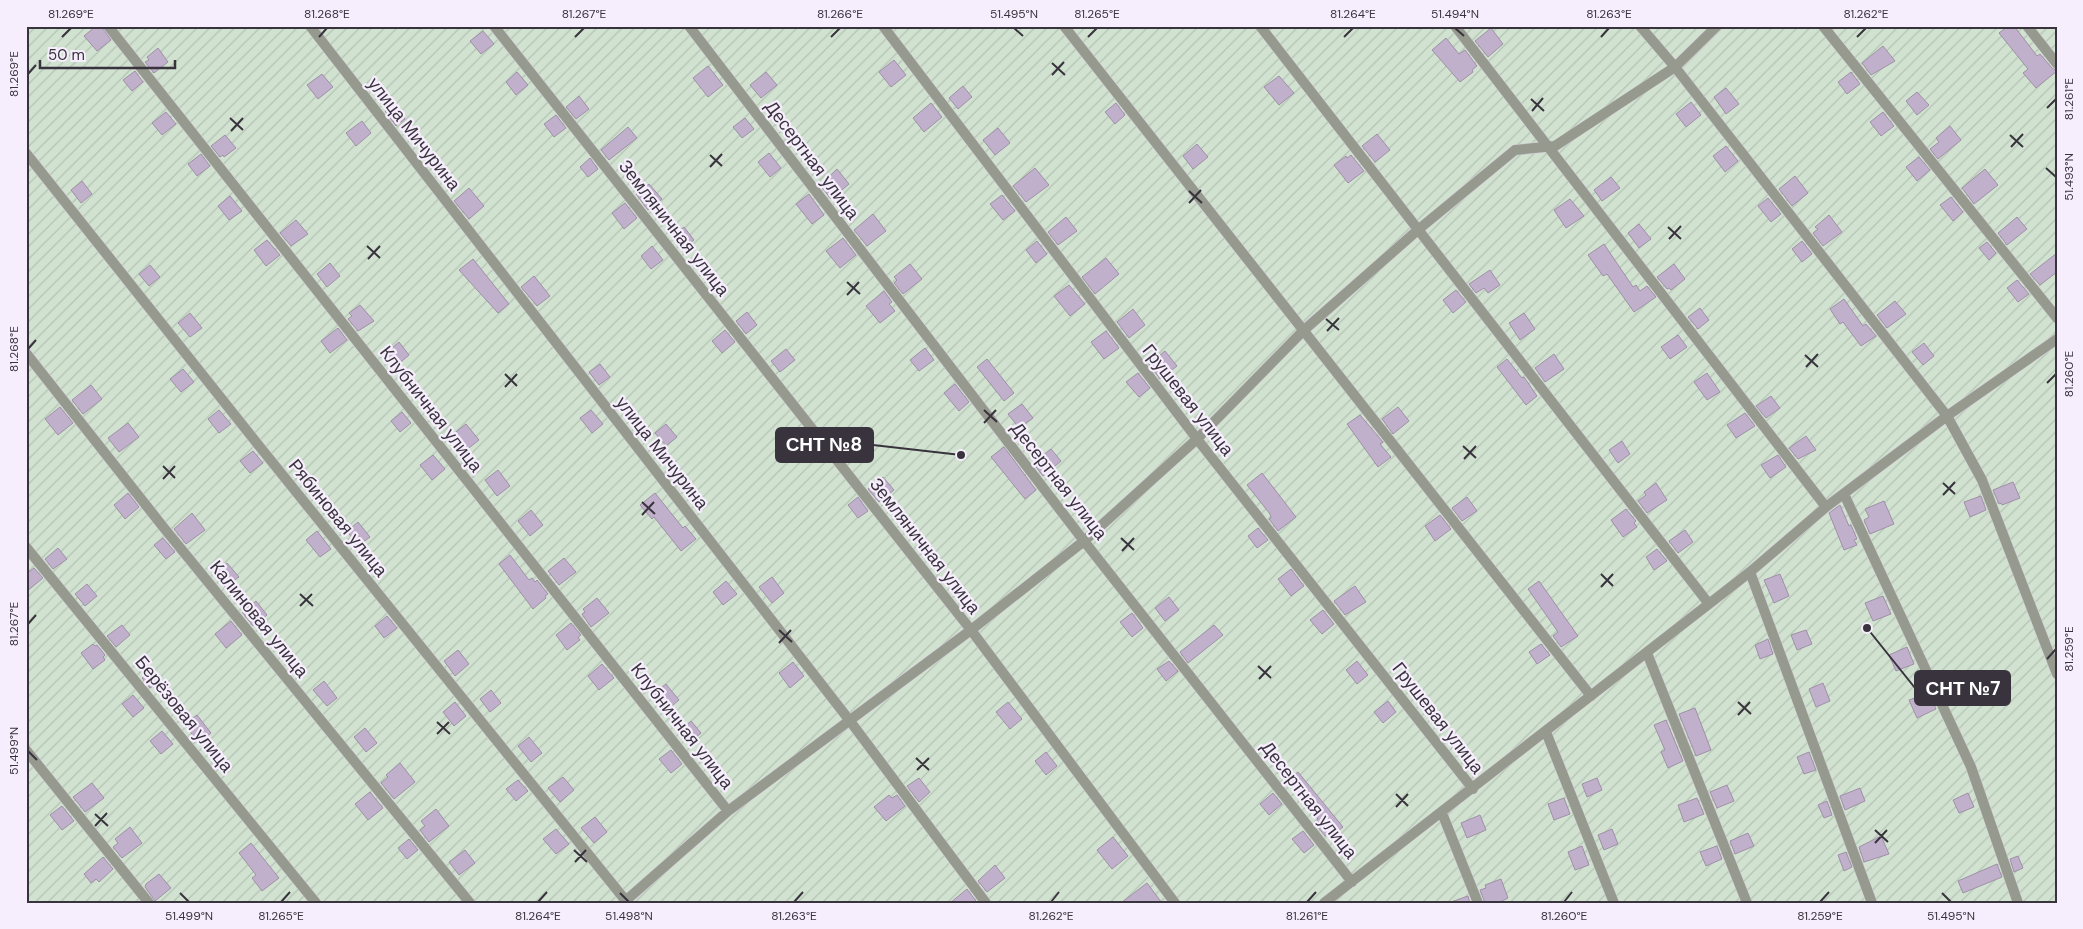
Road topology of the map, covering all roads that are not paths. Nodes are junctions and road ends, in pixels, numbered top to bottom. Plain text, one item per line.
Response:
1 (108, 26) edge
2 (310, 26) edge
3 (494, 26) edge
4 (689, 26) edge
5 (883, 26) edge
6 (1064, 26) edge
7 (1260, 26) edge
8 (1455, 26) edge
9 (1640, 26) edge
10 (1717, 26) edge
11 (1823, 26) edge
12 (2027, 26) edge
13 (2057, 64) edge
14 (1675, 67) junction
15 (1549, 146) junction
16 (26, 153) edge
17 (1419, 229) junction
18 (2057, 318) edge
19 (1303, 331) junction
20 (2057, 339) edge
21 (26, 353) edge
22 (1947, 416) junction
23 (1197, 439) junction
24 (1844, 494) junction
25 (1826, 507) junction
26 (1084, 541) junction
27 (26, 547) edge
28 (1750, 572) junction
29 (1709, 604) junction
30 (971, 630) junction
31 (1647, 653) junction
32 (2057, 674) edge
33 (1591, 696) junction
34 (850, 721) junction
35 (1546, 732) junction
36 (26, 750) edge
37 (1473, 789) junction
38 (728, 811) junction
39 (1442, 813) junction
40 (1352, 882) junction
41 (1338, 898) edge
42 (625, 902) edge
43 (149, 903) edge
44 (316, 903) edge
45 (470, 903) edge
46 (986, 903) edge
47 (1175, 903) edge
48 (1324, 903) edge
49 (1478, 903) edge
50 (1614, 903) edge
51 (1747, 903) edge
52 (1872, 903) edge
53 (2018, 903) edge

1 - 38 street, Клубничная улица
2 - 34 street, улица Мичурина
3 - 30 street, Земляничная улица
4 - 26 street, Десертная улица
5 - 23 street, Грушевая улица
6 - 19 street
7 - 17 street
8 - 15 street
9 - 14 street
10 - 14 street
11 - 18 street
12 - 13 street
14 - 15 street
14 - 22 street
15 - 17 street
15 - 25 street
16 - 42 street, Рябиновая улица
17 - 19 street
17 - 29 street
19 - 23 street
19 - 33 street
20 - 22 street
21 - 45 street, Калиновая улица
22 - 24 street
22 - 32 street
23 - 26 street
23 - 37 street, Грушевая улица
24 - 25 street
24 - 53 street
25 - 28 street
26 - 30 street
26 - 40 street, Десертная улица
27 - 44 street, Берёзовая улица
28 - 29 street
28 - 52 street
29 - 31 street
30 - 34 street
30 - 47 street, Земляничная улица
31 - 33 street
31 - 51 street
33 - 35 street
34 - 38 street
34 - 46 street, улица Мичурина
35 - 37 street
35 - 50 street
36 - 43 street
37 - 39 street
38 - 42 street
39 - 40 street
39 - 49 street
40 - 41 street
41 - 48 street

